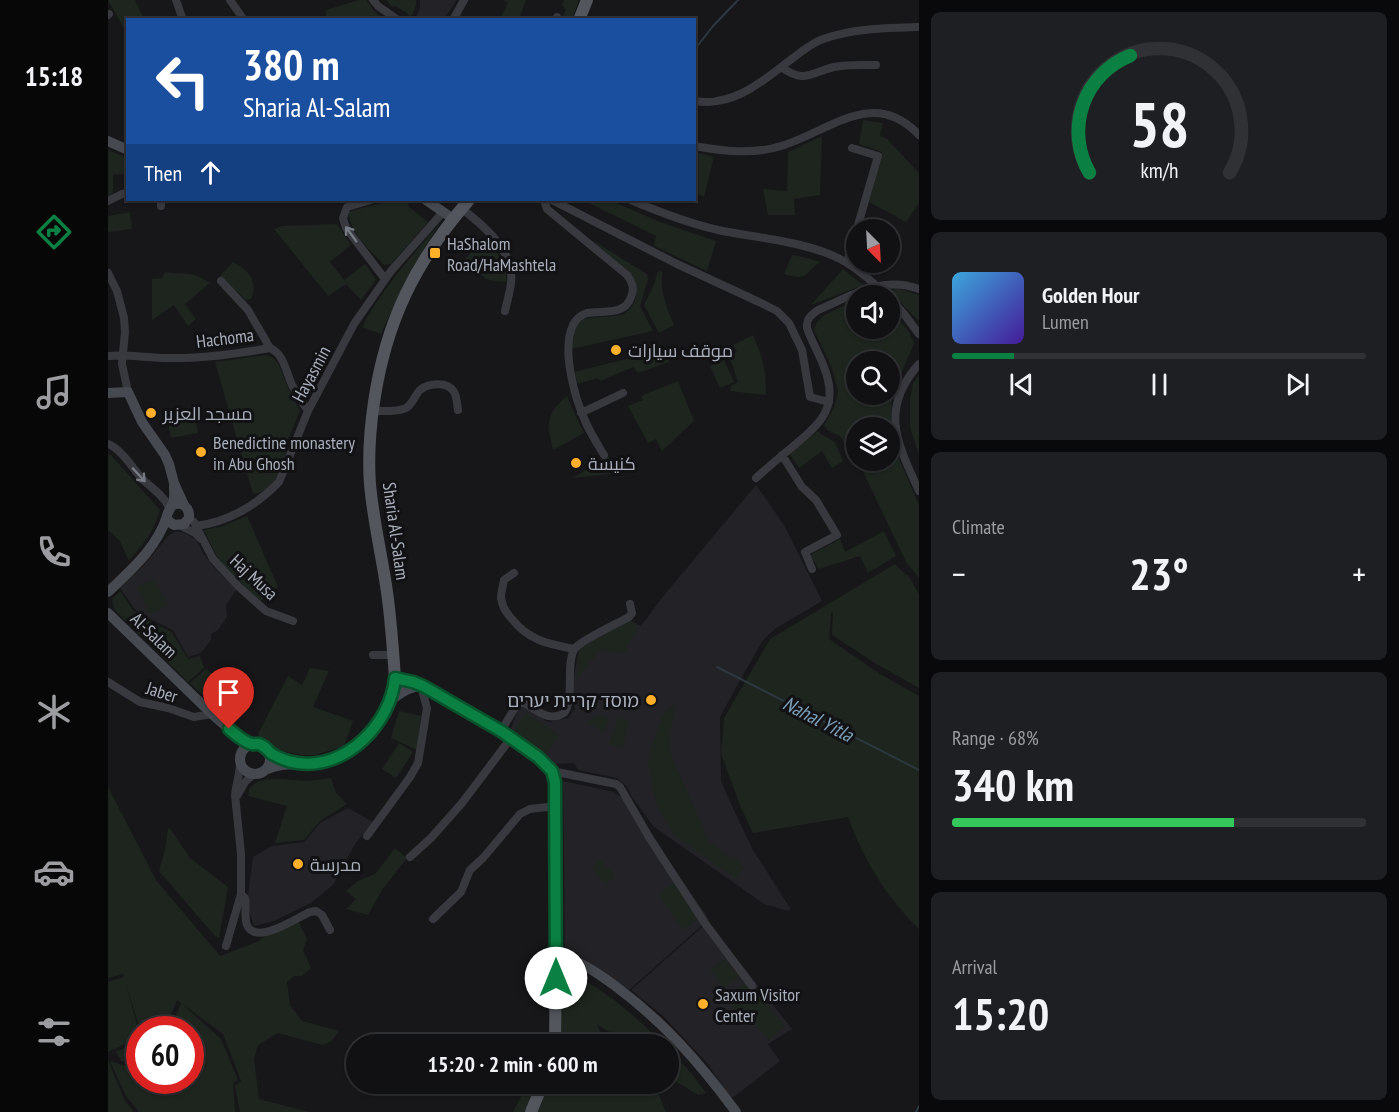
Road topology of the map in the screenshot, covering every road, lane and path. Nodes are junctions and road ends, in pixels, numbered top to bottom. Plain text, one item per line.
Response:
1 (176, 0) edge
2 (230, 0) edge
3 (374, 0) edge
4 (464, 0) edge
5 (587, 0) edge
6 (182, 18) edge
7 (243, 18) edge
8 (395, 18) edge
9 (454, 18) edge
10 (580, 18) edge
11 (919, 27) edge
12 (876, 65) dead end
13 (781, 67) junction
14 (696, 102) edge
15 (919, 135) edge
16 (108, 141) edge
17 (696, 146) edge
18 (852, 148) dead end
19 (126, 149) edge
20 (126, 193) edge
21 (108, 201) edge
22 (368, 201) edge
23 (427, 201) edge
24 (544, 201) edge
25 (554, 201) edge
26 (633, 201) edge
27 (465, 204) edge
28 (447, 215) junction
29 (860, 219) edge
30 (846, 262) edge
31 (108, 273) edge
32 (861, 273) edge
33 (385, 279) junction
34 (221, 282) dead end
35 (877, 285) joint
36 (919, 289) edge
37 (846, 298) edge
38 (900, 310) edge
39 (505, 311) dead end
40 (919, 334) edge
41 (270, 348) junction
42 (123, 355) junction
43 (108, 356) edge
44 (919, 364) edge
45 (128, 392) junction
46 (108, 393) edge
47 (623, 393) dead end
48 (829, 402) junction
49 (458, 410) dead end
50 (308, 411) junction
51 (373, 411) junction
52 (581, 413) junction
53 (108, 444) edge
54 (604, 455) dead end
55 (782, 455) junction
56 (756, 478) dead end
57 (919, 491) edge
58 (176, 509) junction
59 (178, 526) junction
60 (196, 526) junction
61 (156, 540) junction
62 (204, 542) junction
63 (812, 569) dead end
64 (514, 573) dead end
65 (108, 592) edge
66 (630, 604) dead end
67 (108, 614) edge
68 (293, 621) dead end
69 (574, 649) junction
70 (373, 655) dead end
71 (393, 655) junction
72 (395, 678) junction
73 (108, 682) edge
74 (424, 686) junction
75 (390, 702) junction
76 (212, 714) junction
77 (229, 729) junction
78 (506, 734) junction
79 (252, 744) junction
80 (268, 752) junction
81 (240, 759) junction
82 (298, 764) junction
83 (265, 770) junction
84 (552, 771) junction
85 (254, 774) junction
86 (236, 804) junction
87 (556, 806) junction
88 (367, 836) dead end
89 (410, 857) dead end
90 (241, 894) junction
91 (433, 919) dead end
92 (330, 930) dead end
93 (226, 946) dead end
94 (556, 956) junction
95 (752, 986) dead end
96 (555, 1034) edge
97 (538, 1094) edge
98 (531, 1112) edge
99 (736, 1112) edge

1 - 6 street
2 - 7 street
3 - 8 street
4 - 9 street
5 - 10 main road
11 - 13 street
12 - 13 street
13 - 14 street
15 - 17 street
16 - 19 main road
18 - 29 street
20 - 21 street
33 -> 22 street
23 - 28 main road
24 - 52 street
25 - 48 street
26 - 30 street
27 - 28 main road, Sharia Al-Salam
27 - 39 street
28 - 33 street, Hayasmin
28 - 51 main road, Sharia Al-Salam
31 - 42 street
32 - 35 street
33 - 50 street, Hayasmin
34 - 41 street
35 - 36 street
37 - 48 street
38 - 40 street
41 - 42 street, Hachoma
41 - 50 street, Hachoma
42 - 43 street, Hachoma
42 - 45 street
44 - 57 street
45 - 46 main road
45 - 58 main road
47 - 52 street
48 - 55 street
49 - 51 street
50 - 60 street, Hayasmin
51 - 71 main road, Sharia Al-Salam
52 - 54 street
53 -> 58 street, Haj Musa
55 - 56 street
55 - 63 street
58 - 59 main road
58 - 59 main road
58 - 60 street, Haj Musa
58 - 61 main road
59 - 61 main road
59 - 62 street, Haj Musa
60 - 62 street, Haj Musa
61 - 65 main road
62 - 68 street, Haj Musa
64 - 69 street
66 - 69 street
67 - 76 main road, Al-Salam
69 - 78 street
70 - 71 street
71 - 72 main road, Sharia Al-Salam
72 - 74 main road
72 - 75 main road, Sharia Al-Salam
73 - 76 street, Jaber
74 - 75 main road
74 - 78 main road
74 - 88 street
75 - 82 main road, Sharia Al-Salam
76 - 77 main road, Al-Salam
77 - 79 main road
77 - 81 main road
78 - 84 main road
78 - 89 street
79 - 80 main road
79 - 81 main road
80 - 82 main road, Sharia Al-Salam
80 - 83 main road
81 - 85 main road
81 - 86 street
82 - 83 main road, Sharia Al-Salam
83 - 85 main road
84 - 87 main road
84 - 95 street
85 - 86 street
86 - 90 street
87 - 91 street
87 - 94 main road
90 - 92 street
90 - 93 street
94 - 96 main road
94 - 99 main road
97 - 98 main road

